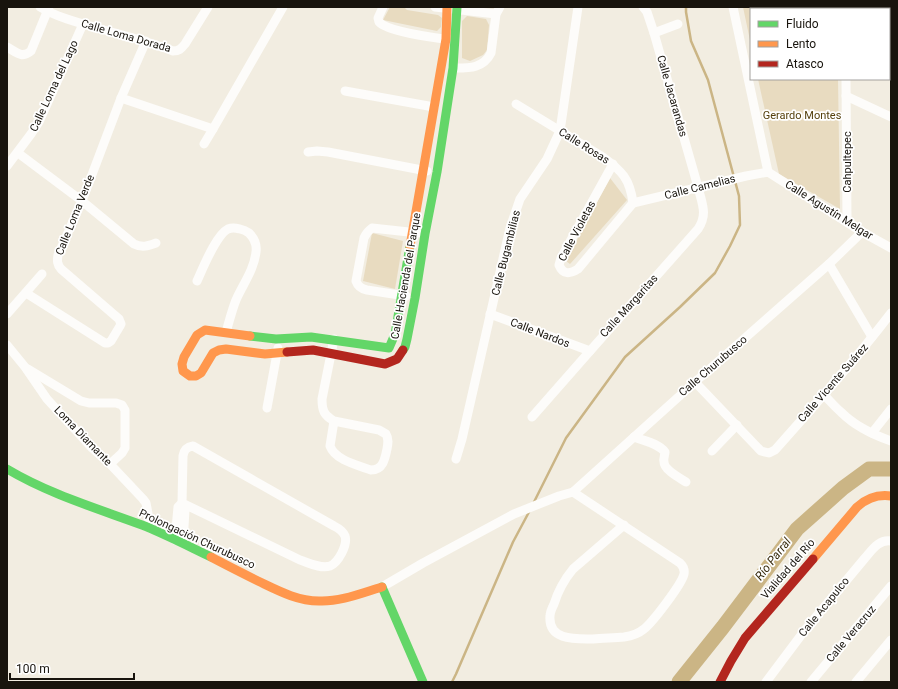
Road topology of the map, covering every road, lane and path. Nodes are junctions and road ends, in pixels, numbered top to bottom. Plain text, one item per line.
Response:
1 (208, 7) edge
2 (283, 7) edge
3 (383, 7) edge
4 (435, 7) edge
5 (578, 7) edge
6 (643, 7) edge
7 (733, 7) edge
8 (45, 8) edge
9 (452, 8) edge
10 (498, 10) edge
11 (83, 24) junction
12 (678, 24) dead end
13 (654, 33) junction
14 (450, 40) junction
15 (146, 41) junction
16 (7, 47) edge
17 (453, 68) junction
18 (846, 80) edge
19 (345, 91) dead end
20 (846, 96) junction
21 (121, 98) junction
22 (516, 104) dead end
23 (434, 107) junction
24 (891, 117) edge
25 (214, 129) junction
26 (560, 131) junction
27 (204, 144) dead end
28 (308, 152) dead end
29 (18, 153) junction
30 (613, 164) junction
31 (7, 166) edge
32 (423, 170) junction
33 (436, 172) junction
34 (768, 172) junction
35 (698, 187) junction
36 (82, 201) junction
37 (633, 203) junction
38 (847, 221) junction
39 (412, 232) junction
40 (862, 232) junction
41 (425, 234) junction
42 (156, 243) dead end
43 (891, 248) edge
44 (829, 264) junction
45 (42, 274) dead end
46 (197, 281) dead end
47 (26, 293) junction
48 (401, 296) junction
49 (415, 298) junction
50 (891, 313) edge
51 (7, 314) edge
52 (490, 314) junction
53 (226, 332) junction
54 (872, 337) junction
55 (278, 339) junction
56 (334, 339) junction
57 (7, 345) edge
58 (389, 348) junction
59 (590, 351) junction
60 (277, 353) junction
61 (332, 353) junction
62 (400, 363) junction
63 (25, 367) junction
64 (695, 382) junction
65 (824, 395) junction
66 (267, 408) dead end
67 (891, 409) edge
68 (532, 417) dead end
69 (334, 421) junction
70 (736, 425) junction
71 (872, 433) junction
72 (634, 437) junction
73 (891, 441) edge
74 (712, 451) dead end
75 (456, 459) dead end
76 (110, 464) junction
77 (7, 469) edge
78 (686, 482) dead end
79 (573, 492) junction
80 (559, 496) joint
81 (891, 496) edge
82 (182, 503) junction
83 (624, 524) junction
84 (151, 529) junction
85 (890, 541) edge
86 (179, 542) junction
87 (891, 586) edge
88 (382, 587) junction
89 (891, 640) edge
90 (770, 680) edge
91 (423, 682) edge
92 (720, 682) edge
93 (810, 682) edge
94 (856, 682) edge

1 - 15 street, Calle Loma Dorada
2 - 25 street
3 - 14 street
4 - 9 street
5 - 26 street, Calle Bugambilias
6 - 13 street, Calle Jacarandas
7 - 34 street
8 - 11 street, Calle Loma Dorada
8 - 16 street
9 - 10 street
9 - 14 street, Calle Hacienda del Parque
10 - 17 street
11 - 15 street, Calle Loma Dorada
11 - 29 street, Calle Loma del Lago
12 - 13 street
13 - 35 street, Calle Jacarandas
14 - 17 street, Calle Hacienda del Parque
14 - 23 street, Calle Hacienda del Parque
15 - 21 street, Calle Loma Verde
17 - 33 street, Calle Hacienda del Parque
18 - 20 street, Cahpultepec
19 - 23 street
20 - 24 street
20 - 38 street, Cahpultepec
21 - 25 street
21 - 36 street, Calle Loma Verde
22 - 26 street, Calle Rosas
23 - 32 street, Calle Hacienda del Parque
25 - 27 street
26 - 30 street, Calle Rosas
26 - 52 street, Calle Bugambilias
28 - 32 street
29 - 31 street, Calle Loma del Lago
29 - 36 street
30 - 37 street, Calle Rosas
30 - 37 street, Calle Violetas
32 - 33 street
32 - 39 street, Calle Hacienda del Parque
33 - 41 street, Calle Hacienda del Parque
34 - 35 street, Calle Camelias
34 - 38 street, Calle Agustín Melgar
35 - 37 street, Calle Camelias
35 - 59 street, Calle Margaritas
36 - 42 street
36 - 47 street, Calle Loma Verde
38 - 40 street, Calle Agustín Melgar
39 - 41 street
39 - 48 street, Calle Hacienda del Parque
39 - 48 street
40 - 43 street, Calle Agustín Melgar
40 - 44 street, Calle Churubusco
41 - 49 street, Calle Hacienda del Parque
44 - 54 street
44 - 64 street, Calle Churubusco
45 - 47 street
46 - 53 street
47 - 51 street
48 - 49 street
48 - 58 street, Calle Hacienda del Parque
49 - 62 street, Calle Hacienda del Parque
50 - 54 street, Calle Vicente Suárez
52 - 59 street, Calle Nardos
52 - 75 street, Calle Bugambilias
53 - 55 street, Calle Hacienda del Parque
53 - 60 street, Calle Hacienda del Parque
54 - 65 street, Calle Vicente Suárez
55 - 56 street, Calle Hacienda del Parque
55 - 60 street
56 - 58 street, Calle Hacienda del Parque
56 - 61 street
57 - 63 street, Loma Diamante
58 - 62 street, Calle Hacienda del Parque
59 - 68 street, Calle Margaritas
60 - 61 street, Calle Hacienda del Parque
60 - 66 street
61 - 62 street, Calle Hacienda del Parque
61 - 69 street
63 - 76 street, Loma Diamante
63 - 76 street
64 - 70 street
64 - 72 street, Calle Churubusco
65 - 70 street, Calle Vicente Suárez
65 - 71 street
67 - 71 street
69 - 69 street
70 - 74 street
71 - 73 street
72 - 78 street
72 - 79 street, Calle Churubusco
76 - 84 street, Loma Diamante
77 - 84 street, Prolongación Churubusco
79 - 80 street, Calle Churubusco
79 - 83 street
80 - 88 street, Prolongación Churubusco
81 - 92 street, Vialidad del Río
82 - 82 street
82 - 86 street
83 - 83 street
84 - 86 street, Prolongación Churubusco
85 - 90 street, Calle Acapulco
86 - 88 street, Prolongación Churubusco
87 - 93 street, Calle Veracruz
88 - 91 street
89 - 94 street

